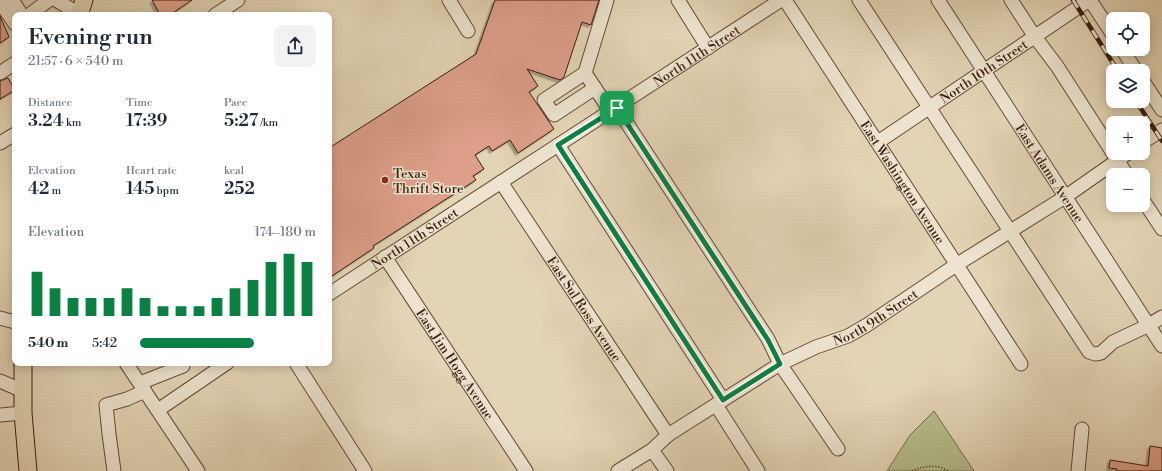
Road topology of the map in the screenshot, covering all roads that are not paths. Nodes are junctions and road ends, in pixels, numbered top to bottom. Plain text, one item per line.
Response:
1 (12, 0) edge
2 (49, 0) edge
3 (56, 0) edge
4 (238, 0) edge
5 (448, 0) edge
6 (607, 0) edge
7 (678, 0) edge
8 (781, 0) edge
9 (786, 0) edge
10 (859, 0) edge
11 (938, 0) edge
12 (1011, 0) edge
13 (1090, 0) edge
14 (0, 2) edge
15 (81, 10) edge
16 (20, 12) edge
17 (33, 12) edge
18 (220, 12) edge
19 (12, 20) edge
20 (1106, 24) edge
21 (468, 32) dead end
22 (1035, 37) junction
23 (708, 48) junction
24 (12, 65) edge
25 (984, 72) junction
26 (0, 73) edge
27 (585, 73) junction
28 (596, 88) junction
29 (1150, 92) edge
30 (929, 108) junction
31 (614, 110) junction
32 (1162, 110) edge
33 (1162, 130) edge
34 (12, 136) edge
35 (1150, 138) edge
36 (878, 142) junction
37 (0, 143) edge
38 (558, 145) junction
39 (1117, 161) junction
40 (1122, 168) edge
41 (501, 182) junction
42 (1065, 197) junction
43 (1150, 211) edge
44 (1162, 229) edge
45 (1011, 231) junction
46 (385, 257) junction
47 (956, 265) junction
48 (332, 292) edge
49 (1162, 317) edge
50 (0, 318) edge
51 (12, 321) edge
52 (1148, 325) junction
53 (1162, 346) edge
54 (780, 364) junction
55 (1021, 364) dead end
56 (23, 366) edge
57 (128, 366) edge
58 (179, 366) edge
59 (223, 366) edge
60 (298, 366) edge
61 (0, 380) edge
62 (142, 387) junction
63 (23, 390) junction
64 (720, 402) junction
65 (158, 410) junction
66 (23, 413) junction
67 (0, 415) edge
68 (1082, 429) dead end
69 (668, 435) junction
70 (838, 449) dead end
71 (652, 450) junction
72 (28, 471) edge
73 (114, 471) edge
74 (198, 471) edge
75 (365, 471) edge
76 (526, 471) edge
77 (618, 471) edge
78 (667, 471) edge
79 (758, 471) edge
80 (1078, 471) edge

1 - 16 street
2 - 17 street
3 - 15 street
4 - 18 street
5 - 21 street
6 - 27 street
7 - 23 street
8 - 23 street, North 11th Street
9 - 36 street, East Washington Avenue
10 - 30 street
11 - 25 street, East Adams Avenue
12 - 22 street
13 - 20 street
13 - 22 street, North 10th Street
14 - 19 street
22 - 25 street, North 10th Street
22 - 39 street
23 - 31 street, North 11th Street
24 - 26 street
25 - 30 street, North 10th Street
25 - 42 street, East Adams Avenue
27 - 28 street
27 - 28 street
28 - 31 street
29 - 32 street
30 - 36 street, North 10th Street
30 - 45 street
31 - 38 street, North 11th Street
31 - 54 street
33 - 35 street
34 - 37 street
36 - 47 street, East Washington Avenue
38 - 41 street, North 11th Street
38 - 64 street
39 - 40 street
39 - 42 street, North 9th Street
41 - 46 street, North 11th Street
41 - 69 street, East Sul Ross Avenue
42 - 45 street, North 9th Street
42 - 52 street, East Adams Avenue
43 - 44 street
45 - 47 street, North 9th Street
45 - 52 street
46 - 48 street, North 11th Street
46 - 76 street, East Jim Hogg Avenue
47 - 54 street, North 9th Street
47 - 55 street, East Washington Avenue
49 - 52 street
50 - 51 street
52 - 53 street, East Adams Avenue
54 - 64 street, North 9th Street
54 - 70 street
56 - 63 main road
57 - 62 street
58 - 62 street
59 - 65 street
60 - 75 street
61 - 63 street
62 - 65 street
62 - 73 street
63 - 66 main road
64 - 69 street, North 9th Street
64 - 79 street
65 - 74 street
66 - 67 street
66 - 72 main road
68 - 80 street
69 - 71 street, North 9th Street
71 - 77 street, North 9th Street
71 - 78 street

